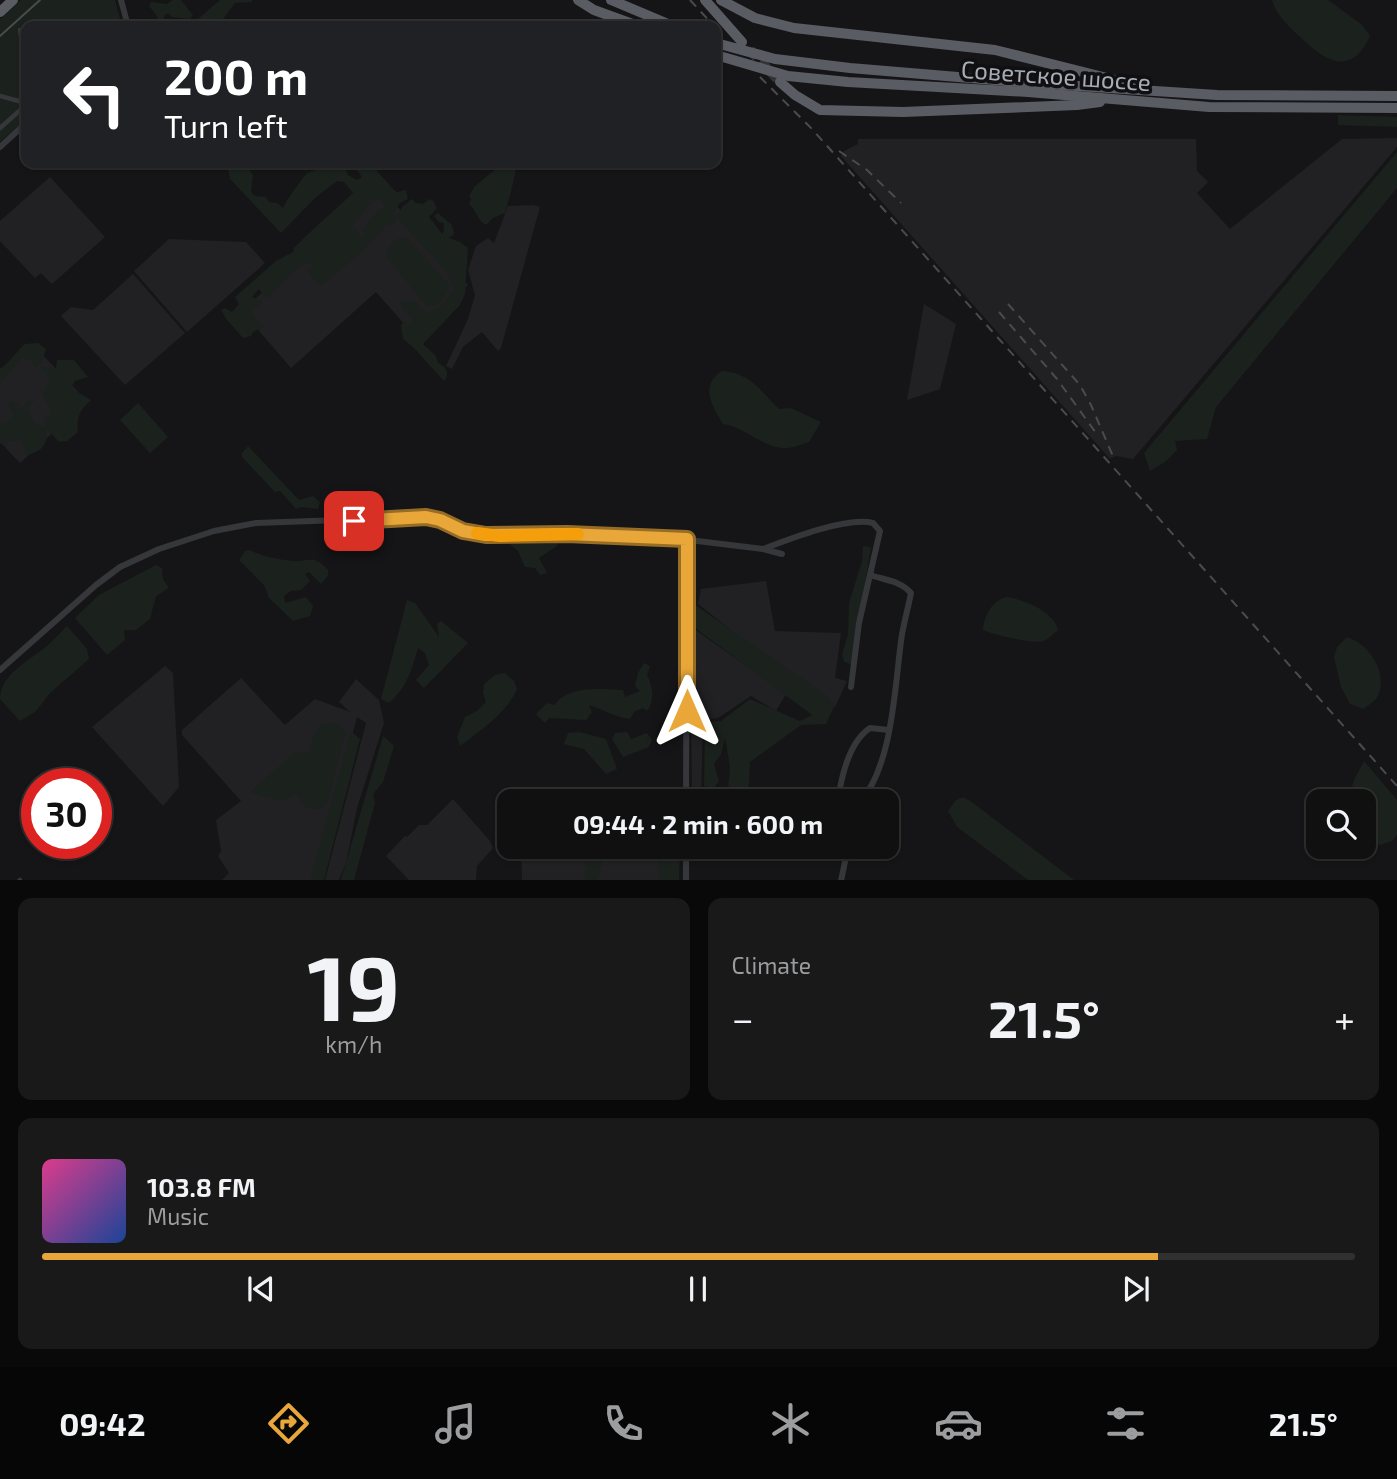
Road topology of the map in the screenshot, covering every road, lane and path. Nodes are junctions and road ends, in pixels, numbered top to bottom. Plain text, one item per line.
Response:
1 (13, 0) edge
2 (121, 0) edge
3 (578, 0) edge
4 (611, 0) edge
5 (705, 0) edge
6 (721, 0) edge
7 (0, 12) edge
8 (127, 21) edge
9 (624, 21) edge
10 (661, 21) edge
11 (20, 30) dead end
12 (21, 36) edge
13 (742, 42) tunnel mouth
14 (721, 44) edge
15 (721, 56) edge
16 (784, 79) junction
17 (1148, 89) junction
18 (1217, 95) junction
19 (0, 96) edge
20 (1397, 96) edge
21 (1118, 100) junction
22 (21, 102) edge
23 (1216, 107) junction
24 (1397, 107) edge
25 (21, 109) edge
26 (0, 128) edge
27 (21, 128) edge
28 (0, 147) edge
29 (687, 539) junction
30 (764, 549) junction
31 (782, 554) dead end
32 (870, 575) junction
33 (0, 670) edge
34 (851, 687) dead end
35 (889, 730) junction
36 (686, 789) edge
37 (841, 789) edge
38 (870, 789) edge
39 (686, 859) edge
40 (845, 859) edge
41 (686, 880) edge
42 (841, 880) edge

1 - 7 highway
2 - 8 street
3 - 9 highway
4 - 10 highway
5 - 13 highway
6 - 17 highway
11 - 12 street
14 - 17 highway, Советское шоссе
15 - 16 highway, Советское шоссе
16 - 21 highway, Советское шоссе
16 - 21 highway
17 - 18 highway, Советское шоссе
18 - 20 highway, Советское шоссе
18 - 23 highway
19 - 22 street
21 - 23 highway, Советское шоссе
23 - 24 highway, Советское шоссе
25 - 26 street
27 - 28 street
29 - 30 street
29 - 33 street
29 - 36 street
30 - 31 street
30 - 32 street
32 - 34 street
32 - 35 street
35 - 37 street
35 - 38 street
39 - 41 street
40 - 42 street

